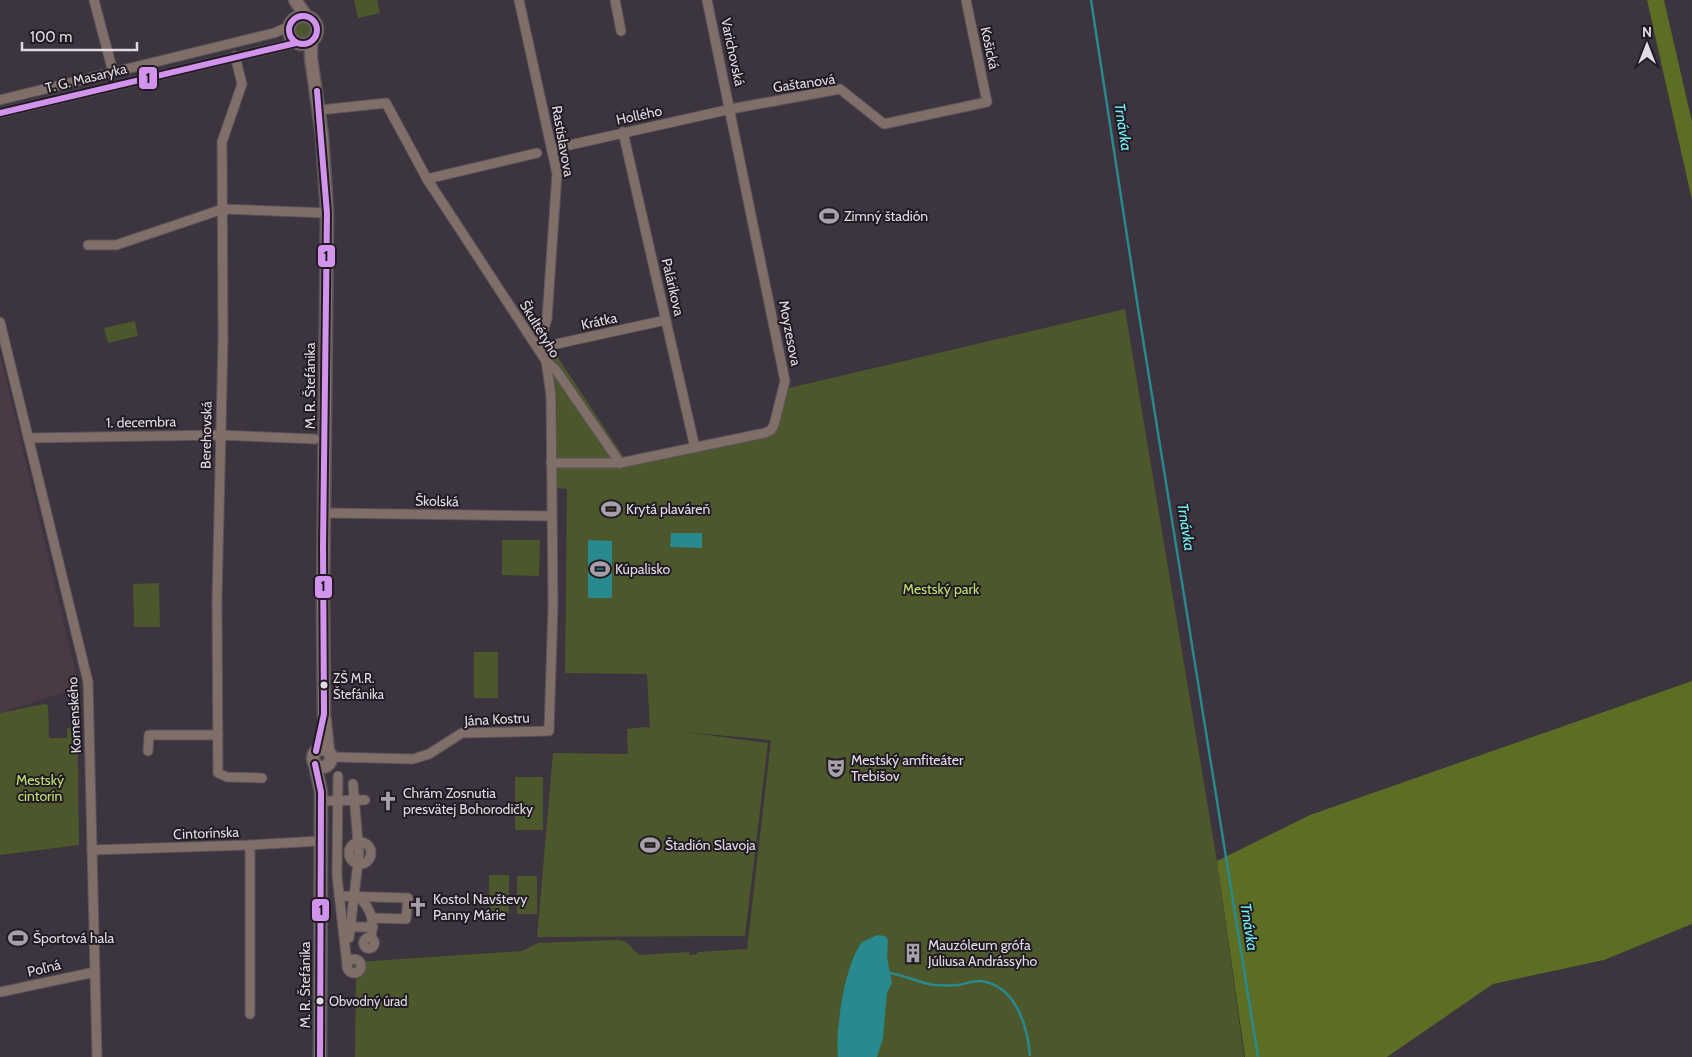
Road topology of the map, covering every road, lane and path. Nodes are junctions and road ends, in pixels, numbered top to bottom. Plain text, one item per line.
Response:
1 (94, 0) edge
2 (519, 0) edge
3 (615, 0) edge
4 (707, 0) edge
5 (966, 0) edge
6 (296, 2) edge
7 (296, 21) junction
8 (621, 31) dead end
9 (303, 43) junction
10 (225, 45) junction
11 (232, 57) junction
12 (142, 65) junction
13 (113, 72) junction
14 (145, 78) junction
15 (88, 79) junction
16 (91, 91) junction
17 (0, 100) edge
18 (988, 102) joint
19 (731, 109) junction
20 (320, 110) junction
21 (0, 114) edge
22 (623, 132) junction
23 (552, 149) junction
24 (536, 153) dead end
25 (427, 179) junction
26 (223, 209) junction
27 (327, 214) junction
28 (88, 244) dead end
29 (666, 320) junction
30 (0, 322) edge
31 (2, 334) edge
32 (538, 348) junction
33 (546, 361) junction
34 (220, 435) junction
35 (28, 438) junction
36 (315, 439) dead end
37 (695, 448) junction
38 (551, 463) junction
39 (620, 463) junction
40 (324, 513) junction
41 (551, 516) junction
42 (549, 731) joint
43 (218, 734) junction
44 (148, 751) dead end
45 (324, 757) junction
46 (338, 776) dead end
47 (262, 778) dead end
48 (353, 784) dead end
49 (321, 797) junction
50 (338, 800) junction
51 (353, 800) junction
52 (365, 800) dead end
53 (339, 836) junction
54 (320, 841) junction
55 (358, 842) junction
56 (250, 845) junction
57 (92, 850) junction
58 (349, 853) junction
59 (358, 864) junction
60 (338, 871) junction
61 (340, 896) junction
62 (357, 896) junction
63 (347, 927) junction
64 (372, 931) junction
65 (347, 938) junction
66 (95, 972) junction
67 (0, 992) edge
68 (250, 1014) dead end
69 (97, 1057) edge
70 (320, 1057) edge

1 - 13 street
2 - 23 street, Rastislavova
3 - 8 street
4 - 19 street, Varichovská
5 - 18 street, Košická
6 - 7 street
7 - 9 street
7 - 9 street
7 - 10 street, T. G. Masaryka
9 - 11 street, T. G. Masaryka
9 - 20 street, M. R. Štefánika
10 - 11 street, Berehovská
10 - 12 street, T. G. Masaryka
11 - 14 street, T. G. Masaryka
11 - 26 street, Berehovská
12 - 13 street, T. G. Masaryka
12 - 14 street
13 - 15 street, T. G. Masaryka
14 - 16 street, T. G. Masaryka
15 - 16 street
15 - 17 street, T. G. Masaryka
16 - 21 street, T. G. Masaryka
18 - 19 street, Gaštanová
19 - 22 street, Hollého
19 - 37 street, Moyzesova
20 - 25 street, Škultétyho
20 - 27 street, M. R. Štefánika
22 - 23 street, Hollého
22 - 29 street, Palárikova
23 - 32 street, Rastislavova
24 - 25 street
25 - 32 street, Škultétyho
26 - 27 street
26 - 28 street
26 - 34 street, Berehovská
27 - 40 street, M. R. Štefánika
29 - 32 street, Krátka
29 - 37 street, Palárikova
30 - 31 street, Komenského
31 - 35 street, Komenského
32 - 33 street, Škultétyho
33 - 38 street, Škultétyho
33 - 39 street
34 - 35 street, 1. decembra
34 - 36 street, 1. decembra
34 - 43 street, Berehovská
35 - 57 street, Komenského
37 - 39 street, Moyzesova
38 - 39 street, Moyzesova
38 - 41 street, Škultétyho
40 - 41 street, Školská
40 - 45 street, M. R. Štefánika
41 - 42 street, Škultétyho
42 - 45 street, Jána Kostru
43 - 44 street
43 - 47 street, Berehovská
45 - 49 street, M. R. Štefánika
46 - 50 street
48 - 51 street
49 - 50 street
49 - 54 street, M. R. Štefánika
50 - 51 street
50 - 53 street
51 - 52 street
51 - 55 street
53 - 58 street
53 - 60 street
54 - 56 street, Cintorínska
54 - 70 street, M. R. Štefánika
55 - 58 street
55 - 59 street
56 - 57 street, Cintorínska
56 - 68 street
57 - 66 street, Komenského
58 - 59 street
58 - 60 street
59 - 62 street
60 - 61 street
61 - 62 street
61 - 63 street
62 - 63 street
62 - 64 street
62 - 64 street
63 - 64 street
63 - 65 street
64 - 65 street
64 - 65 street
66 - 67 street, Poľná
66 - 69 street, Komenského

